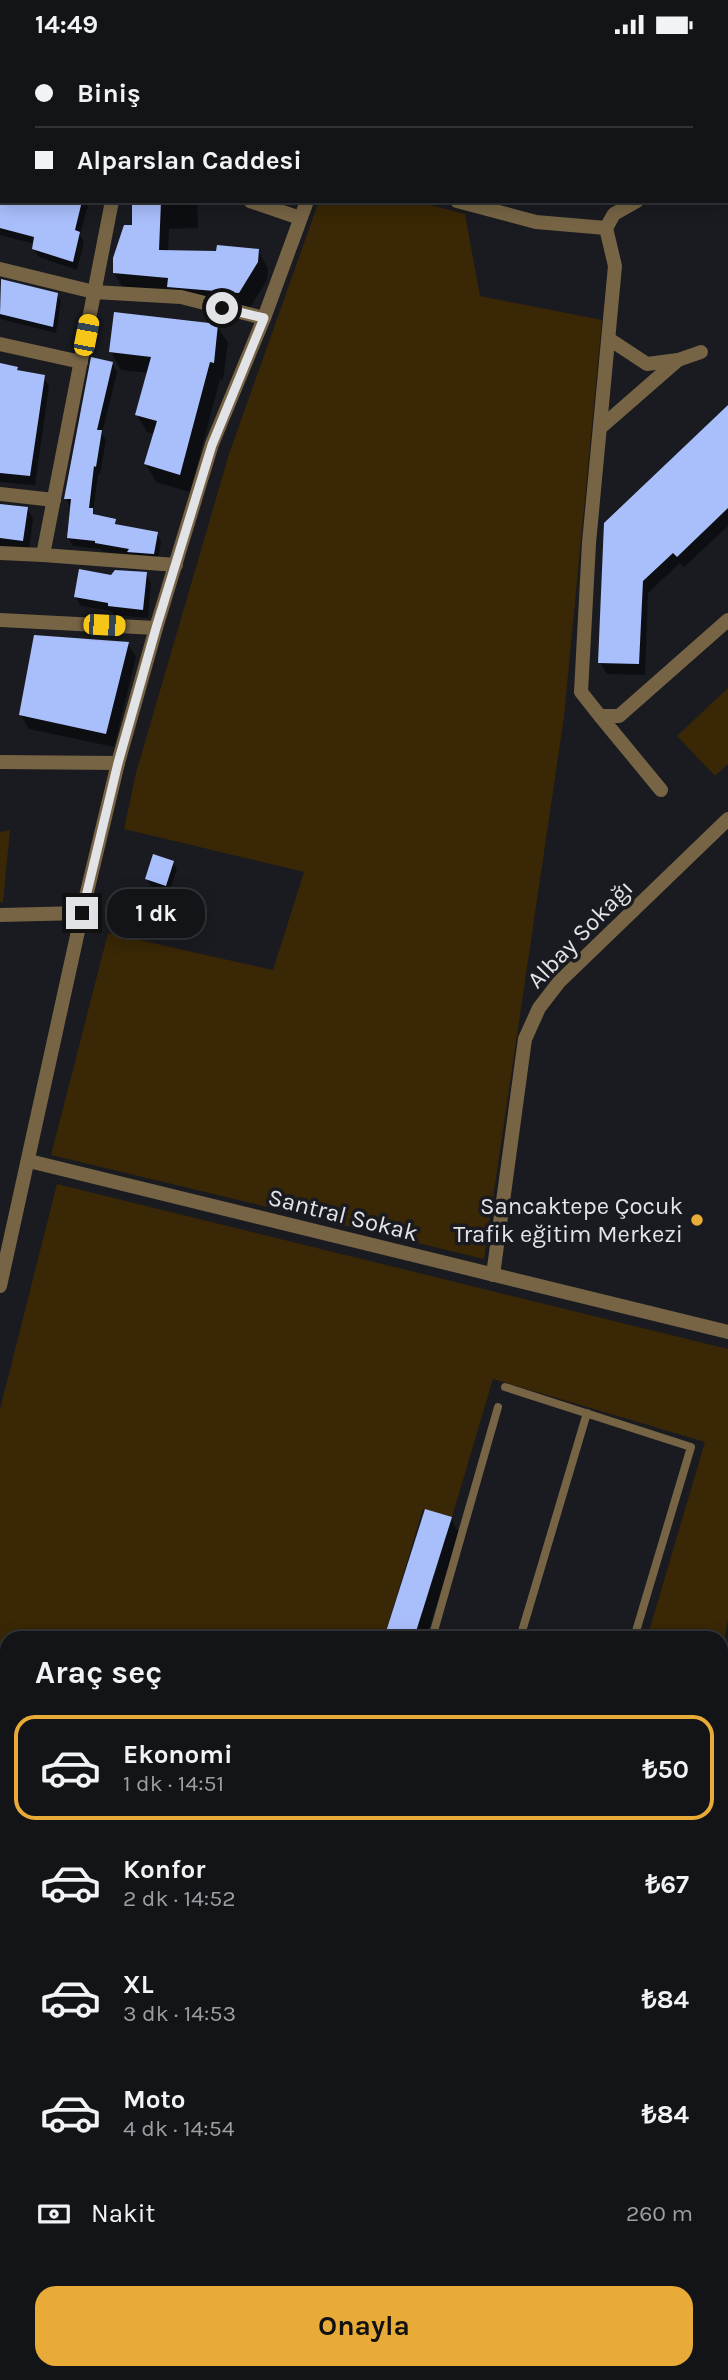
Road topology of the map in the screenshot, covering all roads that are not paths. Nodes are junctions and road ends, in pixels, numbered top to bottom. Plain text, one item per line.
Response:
1 (112, 203) edge
2 (256, 203) edge
3 (306, 203) edge
4 (465, 203) edge
5 (634, 203) edge
6 (300, 218) junction
7 (606, 228) junction
8 (0, 269) edge
9 (94, 292) junction
10 (264, 318) junction
11 (609, 339) junction
12 (0, 344) edge
13 (701, 352) dead end
14 (678, 360) junction
15 (81, 362) junction
16 (600, 428) junction
17 (0, 494) edge
18 (54, 500) junction
19 (0, 553) edge
20 (43, 555) junction
21 (176, 565) junction
22 (0, 620) edge
23 (728, 620) edge
24 (156, 628) junction
25 (600, 716) junction
26 (0, 762) edge
27 (118, 763) junction
28 (661, 790) dead end
29 (728, 820) edge
30 (82, 913) junction
31 (0, 915) edge
32 (29, 1161) junction
33 (493, 1275) junction
34 (0, 1286) edge
35 (728, 1332) edge
36 (505, 1387) dead end
37 (498, 1407) dead end
38 (587, 1413) junction
39 (434, 1631) edge
40 (522, 1631) edge
41 (636, 1631) edge

1 - 9 street
2 - 6 street
3 - 6 street
4 - 7 street
5 - 7 street
6 - 10 street
7 - 11 street
8 - 9 street
9 - 10 street
9 - 15 street
10 - 21 street
11 - 14 street
11 - 16 street
12 - 15 street
13 - 14 street
14 - 16 street
15 - 18 street
16 - 25 street
17 - 18 street
18 - 20 street
19 - 20 street
20 - 21 street
21 - 24 street
22 - 24 street
23 - 25 street
24 - 27 street
25 - 28 street
26 - 27 street
27 - 30 street
29 - 33 street, Albay Sokağı
30 - 31 street
30 - 32 street
32 - 33 street, Santral Sokak
32 - 34 street
33 - 35 street, Santral Sokak
36 - 38 lane
37 - 39 lane
38 - 40 lane
38 - 41 lane

